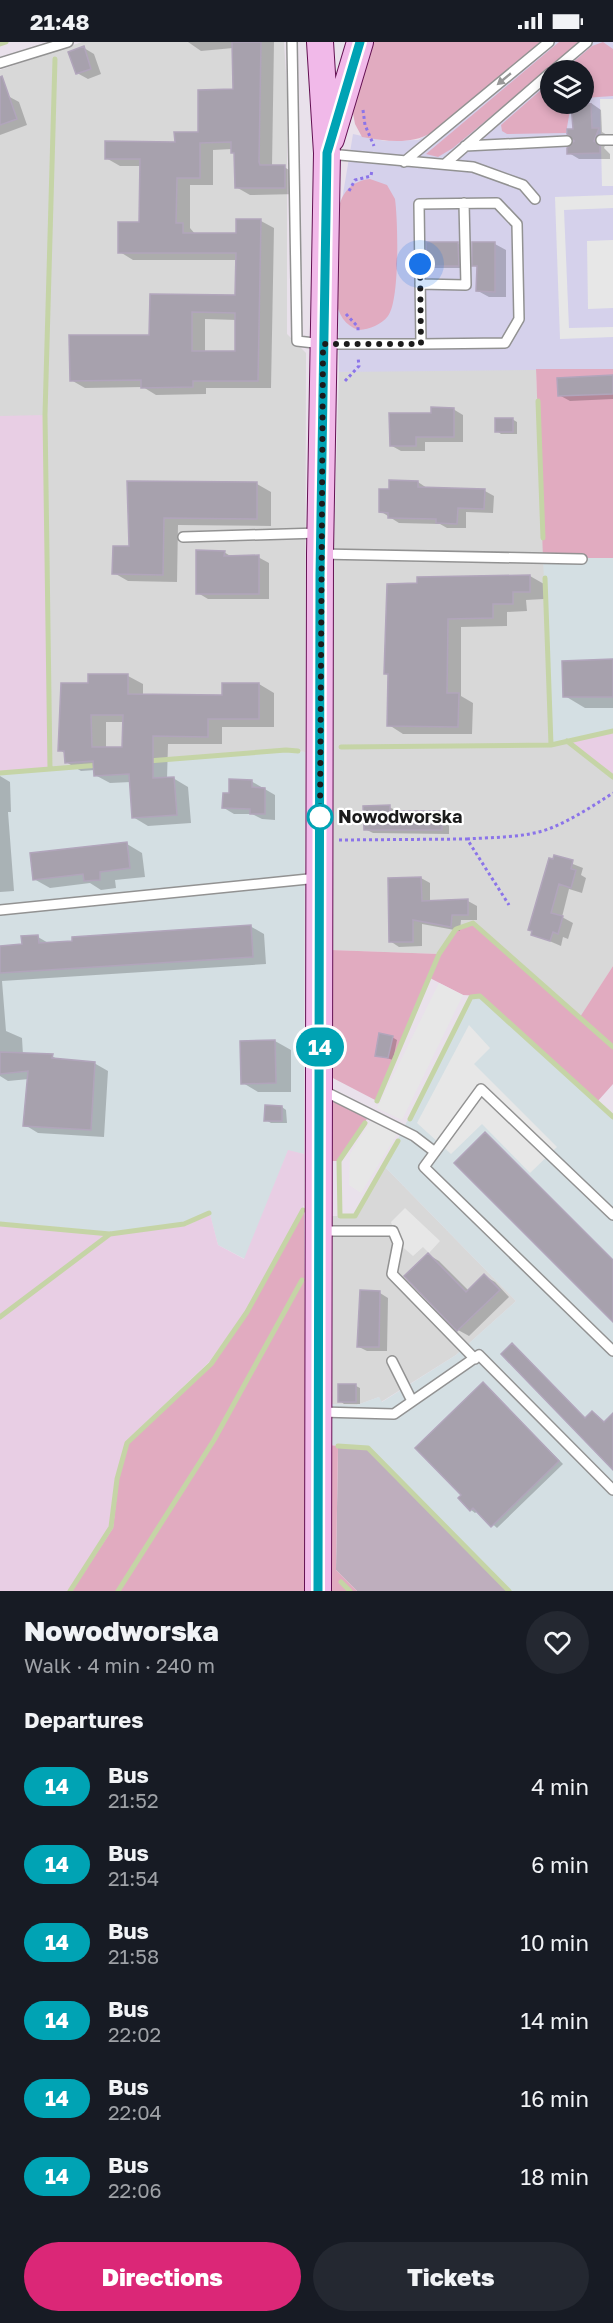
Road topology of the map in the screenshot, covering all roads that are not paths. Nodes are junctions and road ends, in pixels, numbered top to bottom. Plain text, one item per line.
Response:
1 (68, 42) edge
2 (292, 42) edge
3 (320, 42) edge
4 (360, 42) edge
5 (549, 42) edge
6 (587, 42) edge
7 (566, 60) edge
8 (0, 63) edge
9 (540, 82) edge
10 (601, 140) dead end
11 (613, 140) edge
12 (567, 141) dead end
13 (465, 146) junction
14 (327, 153) junction
15 (404, 162) junction
16 (445, 164) junction
17 (535, 199) dead end
18 (464, 203) junction
19 (420, 284) junction
20 (323, 344) junction
21 (421, 344) junction
22 (183, 537) dead end
23 (321, 544) junction
24 (582, 559) dead end
25 (320, 877) junction
26 (0, 910) edge
27 (320, 1089) junction
28 (435, 1152) junction
29 (613, 1215) edge
30 (319, 1231) junction
31 (613, 1351) edge
32 (475, 1359) junction
33 (392, 1361) dead end
34 (412, 1401) junction
35 (318, 1412) junction
36 (613, 1490) edge
37 (318, 1591) edge

1 - 8 lane
2 - 20 lane
3 - 14 street
4 - 14 street
5 -> 15 lane
6 - 7 lane
9 - 13 lane
10 - 11 lane
12 - 13 lane
13 - 16 lane
14 - 15 lane
14 - 20 street
15 - 16 lane
16 - 17 lane
18 - 19 lane
18 - 19 lane
18 - 21 lane
19 - 21 lane
20 - 21 lane
20 - 23 street
22 - 23 lane
23 - 24 lane
23 - 25 street
25 - 26 lane
25 - 27 street
27 - 28 lane
27 - 30 street
28 - 29 lane
28 - 31 lane
30 - 32 lane
30 - 35 street
32 - 34 lane
32 - 36 lane
33 - 34 lane
34 - 35 lane
35 - 37 street

